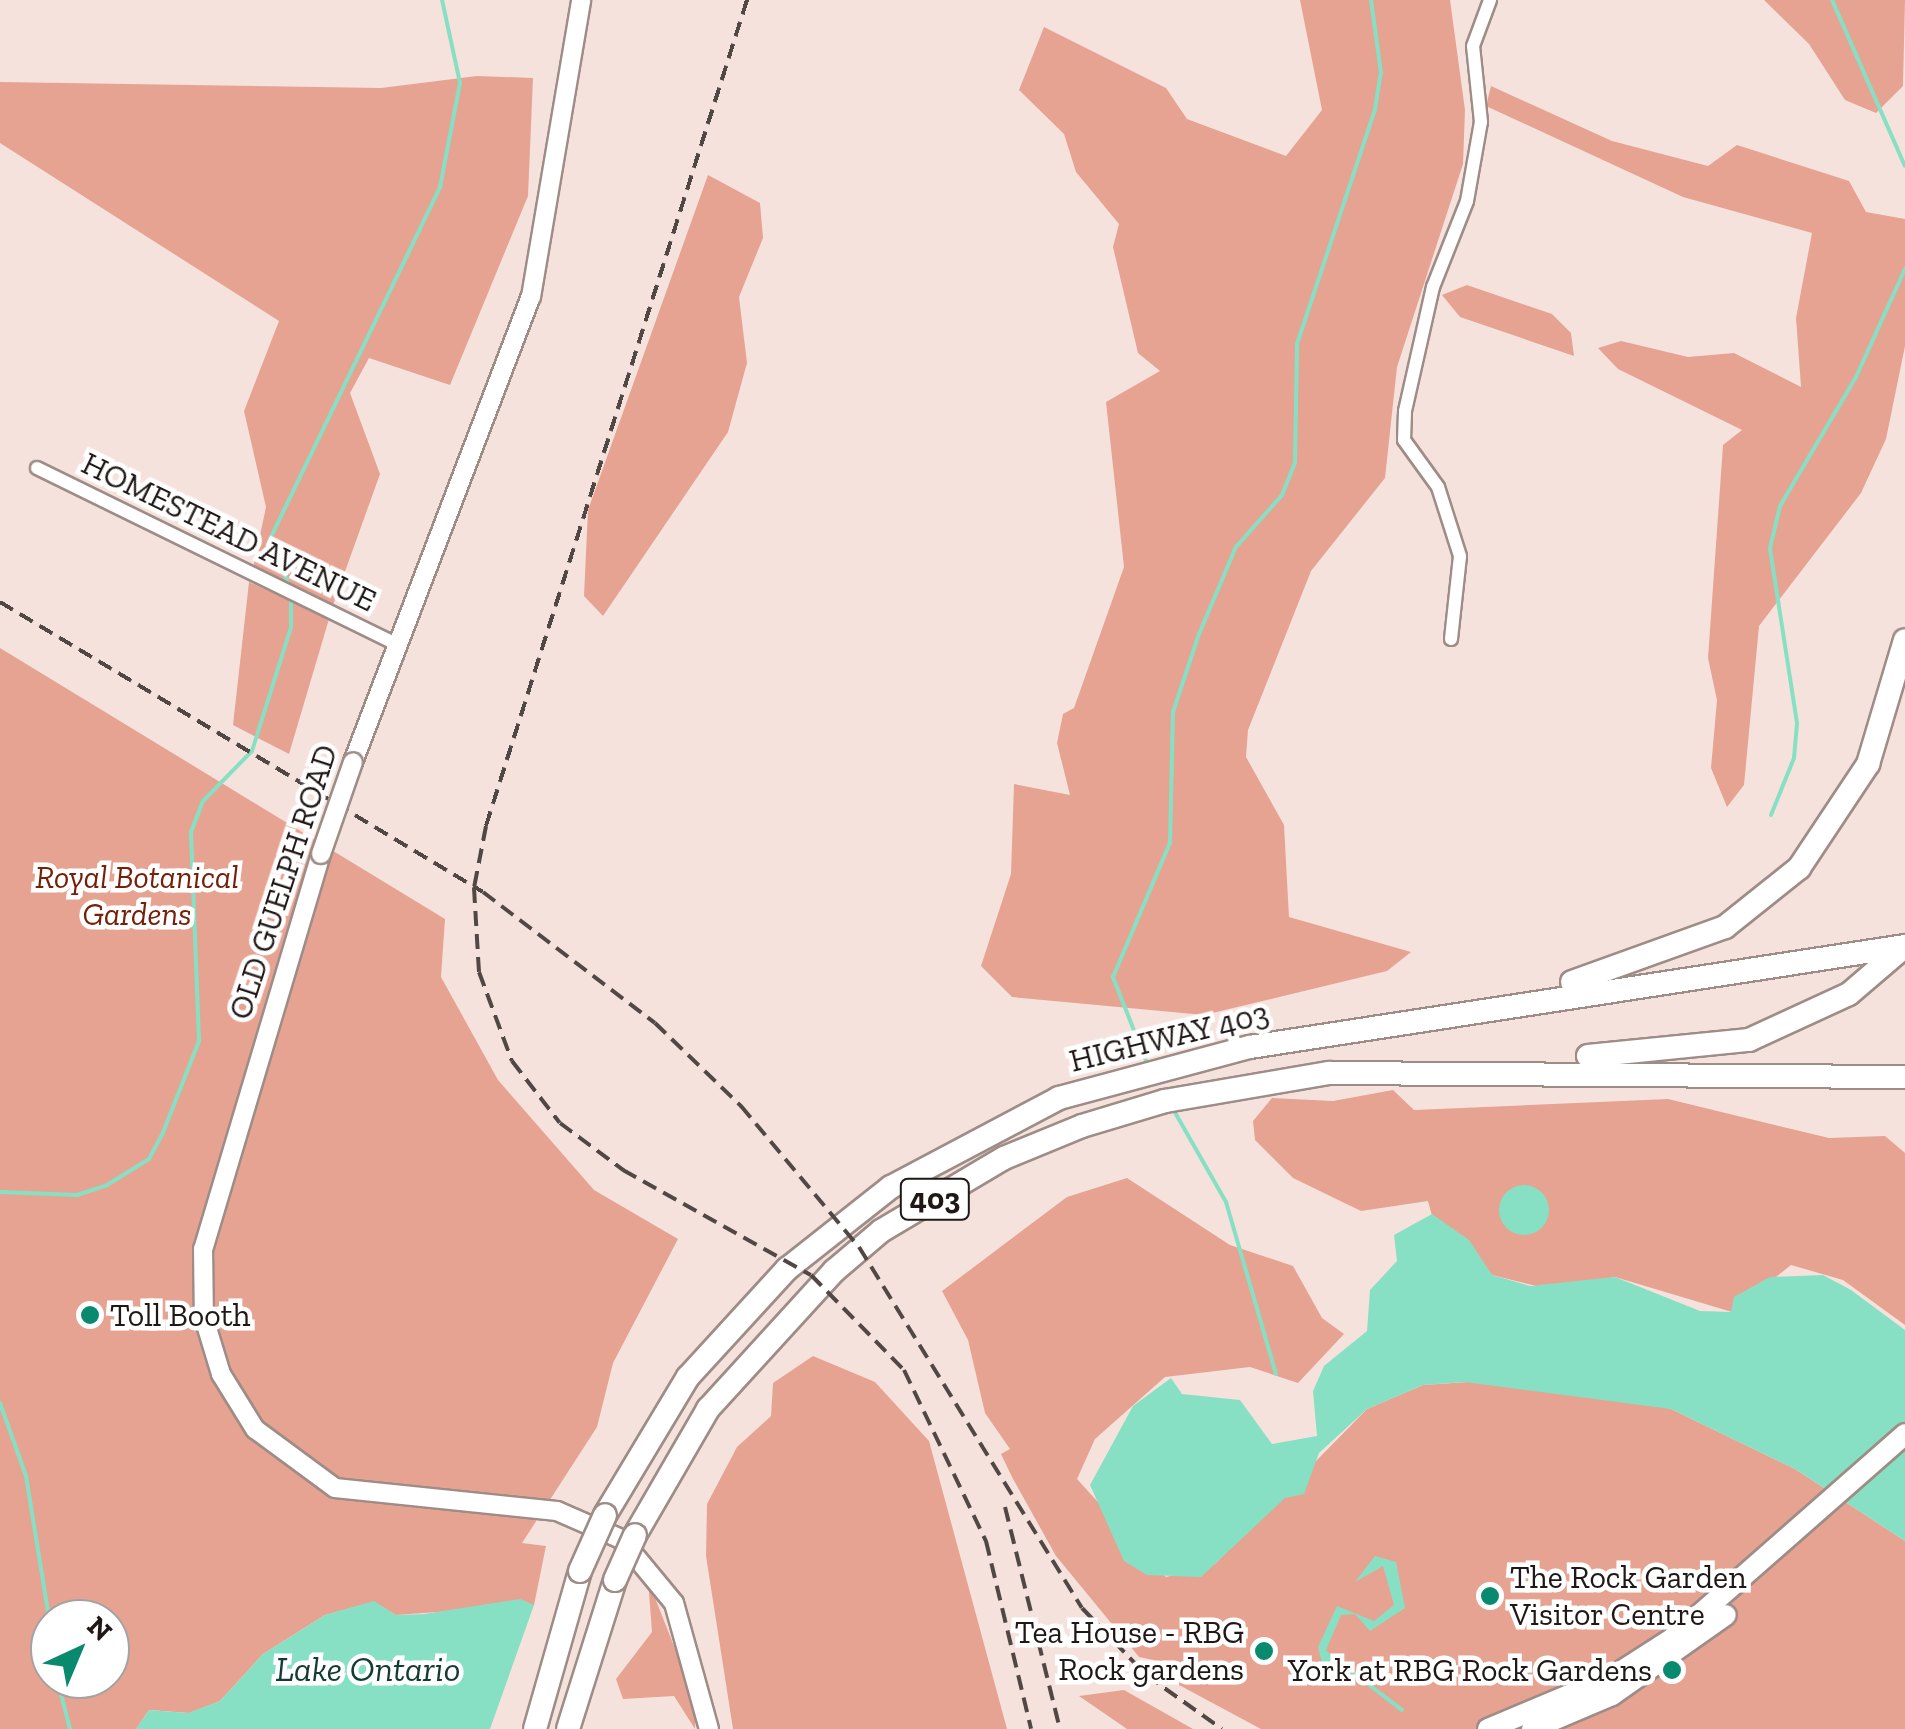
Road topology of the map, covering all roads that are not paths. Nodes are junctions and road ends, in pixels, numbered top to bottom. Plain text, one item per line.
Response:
1 (581, 0) edge
2 (1490, 0) edge
3 (38, 468) dead end
4 (1451, 639) dead end
5 (1905, 640) edge
6 (396, 644) junction
7 (1905, 946) edge
8 (1250, 1047) junction
9 (1369, 1072) junction
10 (1905, 1077) edge
11 (1905, 1434) edge
12 (1905, 1452) edge
13 (1783, 1555) junction
14 (536, 1729) edge
15 (568, 1729) edge
16 (709, 1729) edge
17 (1488, 1729) edge
18 (1532, 1729) edge

1 - 6 street, OLD GUELPH ROAD
2 - 4 street
3 - 6 street, HOMESTEAD AVENUE
5 - 8 highway
6 - 16 street, OLD GUELPH ROAD, bridge
7 - 8 highway, HIGHWAY 403 / 403
7 - 9 highway
8 - 14 highway, HIGHWAY 403 / 403, bridge
9 - 10 highway, HIGHWAY 403 / 403
9 - 15 highway, HIGHWAY 403 / 403, bridge
11 - 13 main road
12 - 13 main road
13 - 17 main road
13 - 18 main road

